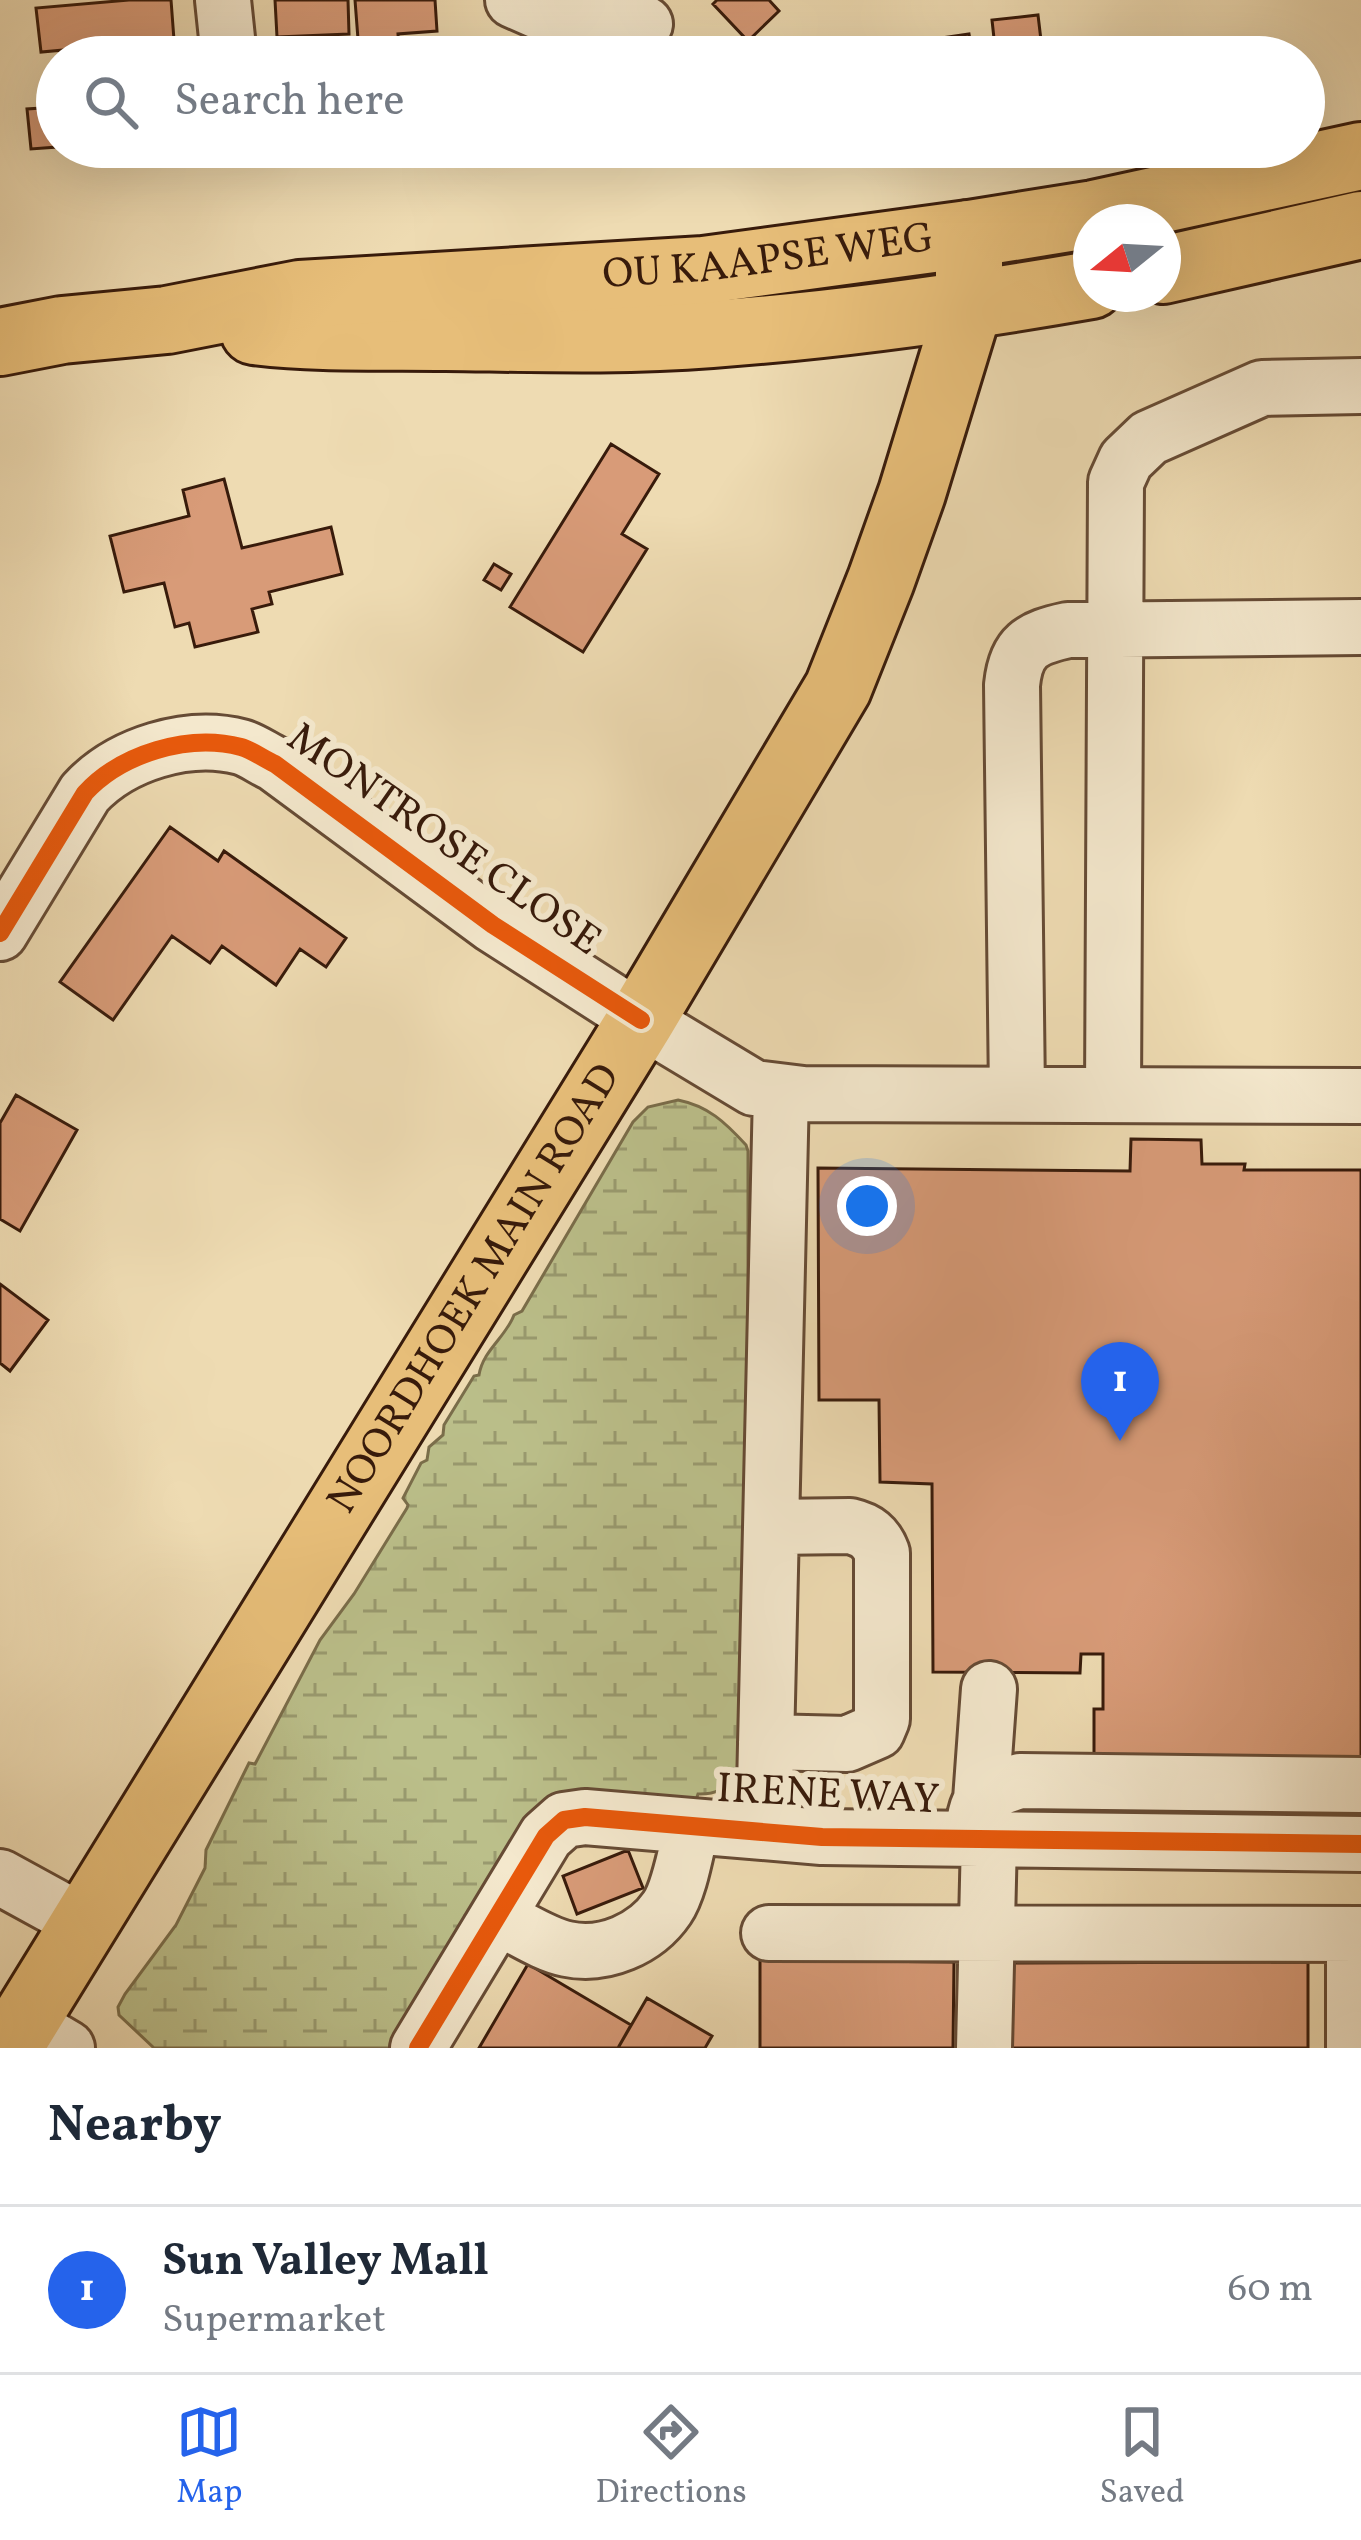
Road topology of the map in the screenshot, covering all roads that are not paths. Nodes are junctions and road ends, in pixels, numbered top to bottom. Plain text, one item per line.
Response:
1 (223, 0) edge
2 (513, 0) edge
3 (644, 24) dead end
4 (227, 36) edge
5 (1361, 156) edge
6 (1325, 164) edge
7 (1306, 168) edge
8 (1361, 225) edge
9 (969, 234) junction
10 (1181, 266) edge
11 (1073, 288) edge
12 (969, 307) junction
13 (167, 320) junction
14 (0, 342) edge
15 (1361, 386) edge
16 (1361, 627) edge
17 (1115, 630) junction
18 (0, 933) edge
19 (641, 1020) junction
20 (781, 1092) junction
21 (1017, 1094) junction
22 (1113, 1095) junction
23 (1361, 1096) edge
24 (771, 1527) junction
25 (989, 1689) dead end
26 (766, 1742) junction
27 (1361, 1785) edge
28 (692, 1826) junction
29 (981, 1826) junction
30 (764, 1832) junction
31 (1361, 1844) edge
32 (0, 1877) edge
33 (497, 1917) junction
34 (85, 1923) junction
35 (769, 1933) dead end
36 (984, 1934) junction
37 (1358, 1934) edge
38 (33, 2039) edge
39 (418, 2048) edge
40 (984, 2048) edge
41 (1354, 2048) edge

1 - 4 street
2 - 3 street
5 - 6 main road, OU KAAPSE WEG
7 - 9 main road, OU KAAPSE WEG
8 - 10 main road
9 - 12 main road, NOORDHOEK MAIN ROAD
9 - 13 main road, OU KAAPSE WEG
11 - 12 main road, OU KAAPSE WEG
12 - 13 main road, OU KAAPSE WEG
12 - 19 main road, NOORDHOEK MAIN ROAD
13 - 14 main road, OU KAAPSE WEG
15 - 17 street
16 - 17 street
17 - 21 street
17 - 22 street
18 - 19 street, MONTROSE CLOSE
19 - 20 street, MONTROSE CLOSE
19 - 34 main road, NOORDHOEK MAIN ROAD
20 - 21 street, MONTROSE CLOSE
20 - 24 street
21 - 22 street, MONTROSE CLOSE
22 - 23 street, MONTROSE CLOSE
24 - 26 street
24 - 26 street
25 - 29 street
26 - 30 street
27 - 29 street
28 - 30 street, IRENE WAY
28 - 33 street, IRENE WAY
28 - 33 street
29 - 30 street, IRENE WAY
29 - 31 street, IRENE WAY
29 - 36 street
32 - 34 street
33 - 39 street, IRENE WAY
34 - 38 main road, NOORDHOEK MAIN ROAD
35 - 36 street
36 - 37 street
36 - 40 street
37 - 41 street

